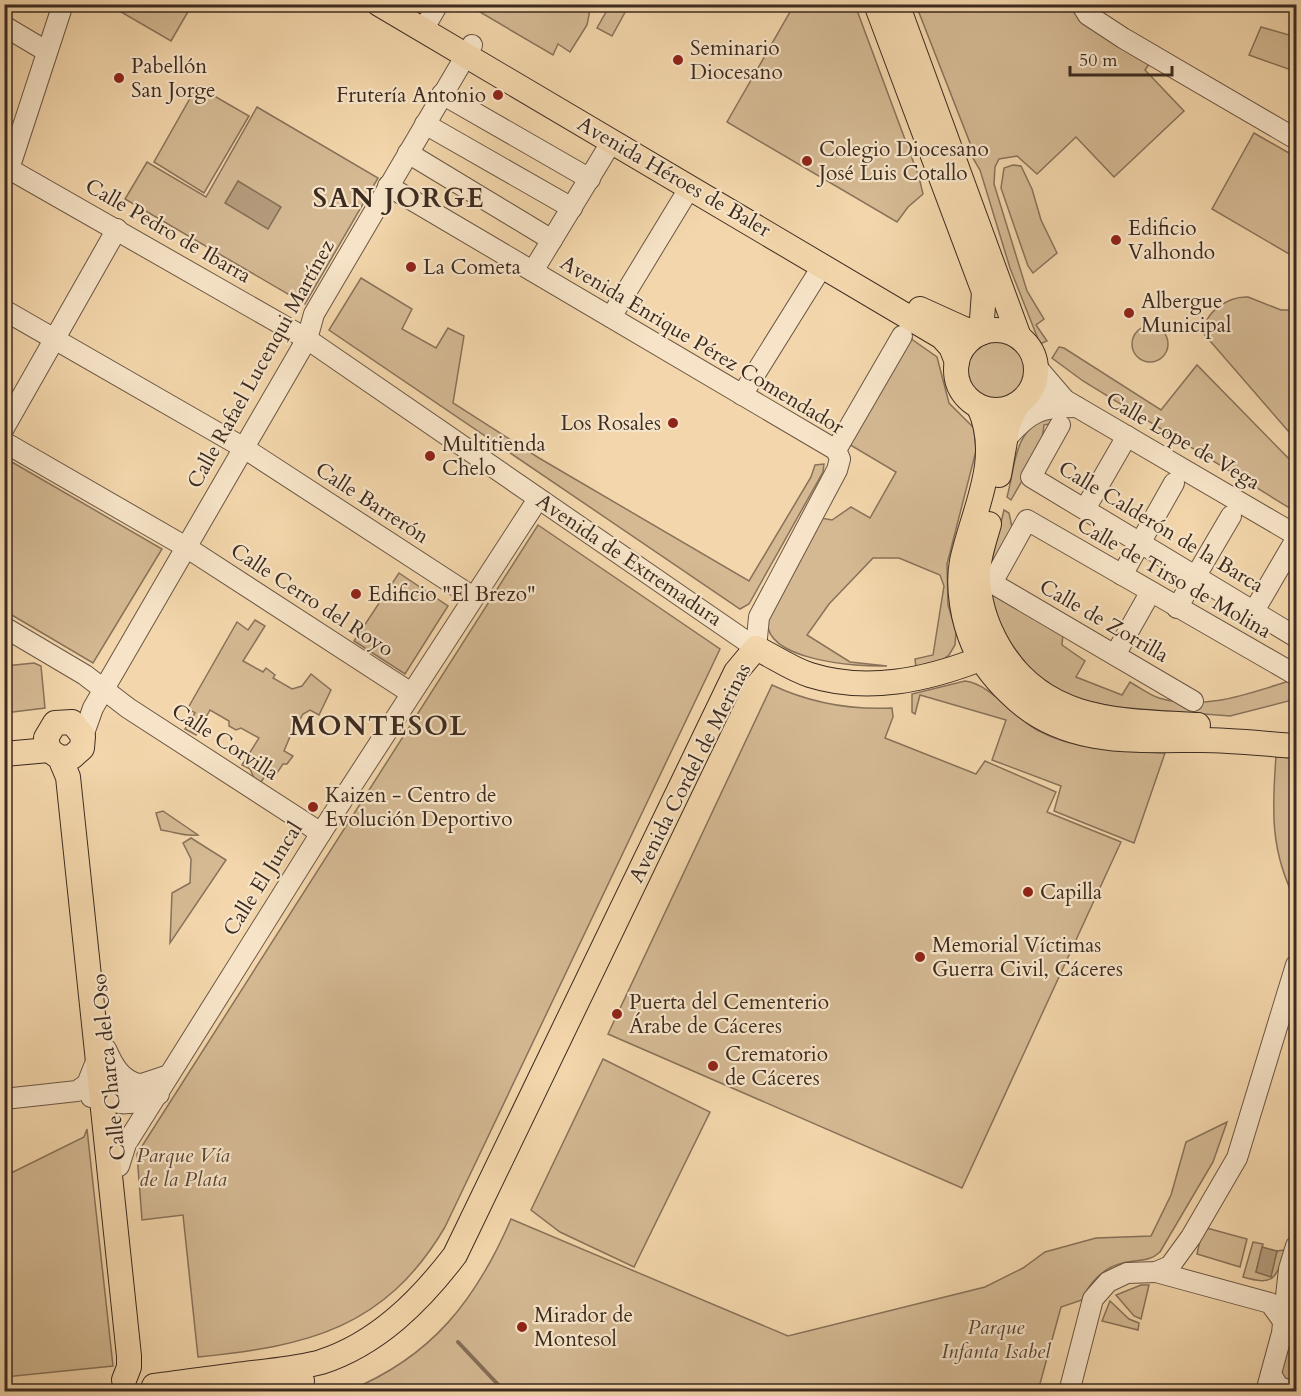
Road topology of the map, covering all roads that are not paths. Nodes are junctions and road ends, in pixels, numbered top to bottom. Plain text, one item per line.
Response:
1 (63, 4) edge
2 (379, 4) edge
3 (403, 4) edge
4 (876, 4) edge
5 (897, 4) edge
6 (1081, 4) edge
7 (430, 18) edge
8 (4, 26) edge
9 (468, 50) junction
10 (46, 51) junction
11 (442, 94) junction
12 (425, 124) junction
13 (1296, 139) edge
14 (612, 141) junction
15 (408, 153) junction
16 (7, 167) edge
17 (590, 179) junction
18 (388, 186) junction
19 (690, 187) junction
20 (572, 208) junction
21 (117, 229) junction
22 (552, 240) junction
23 (823, 265) junction
24 (533, 271) junction
25 (977, 275) junction
26 (4, 309) edge
27 (611, 317) junction
28 (942, 319) junction
29 (981, 333) junction
30 (902, 336) dead end
31 (1019, 337) junction
32 (55, 339) junction
33 (307, 339) junction
34 (957, 362) junction
35 (1035, 365) junction
36 (742, 395) junction
37 (1021, 402) junction
38 (1071, 404) junction
39 (979, 407) junction
40 (1060, 425) dead end
41 (4, 428) edge
42 (1127, 436) junction
43 (4, 442) edge
44 (998, 443) junction
45 (244, 448) junction
46 (836, 450) junction
47 (1174, 483) dead end
48 (538, 498) junction
49 (1085, 509) junction
50 (1231, 516) dead end
51 (1296, 537) edge
52 (1141, 543) junction
53 (186, 547) junction
54 (1122, 575) junction
55 (1196, 575) junction
56 (985, 577) junction
57 (1150, 592) junction
58 (473, 597) junction
59 (1177, 608) junction
60 (1254, 611) junction
61 (4, 627) edge
62 (1296, 637) edge
63 (756, 648) junction
64 (1115, 655) junction
65 (980, 659) junction
66 (1296, 676) edge
67 (105, 689) junction
68 (411, 693) junction
69 (1193, 701) dead end
70 (1062, 706) junction
71 (1296, 732) edge
72 (4, 737) edge
73 (1296, 746) edge
74 (65, 747) junction
75 (4, 754) edge
76 (321, 833) junction
77 (1296, 965) edge
78 (102, 1053) junction
79 (150, 1089) junction
80 (98, 1096) junction
81 (4, 1099) edge
82 (119, 1166) junction
83 (1296, 1246) edge
84 (1156, 1272) junction
85 (1283, 1321) junction
86 (1269, 1383) edge
87 (131, 1387) edge
88 (267, 1390) edge
89 (1294, 1391) edge
90 (239, 1392) edge
91 (1069, 1392) edge

1 - 10 street
2 - 7 main road, Avenida Héroes de Baler
3 - 7 main road, Avenida Héroes de Baler
4 - 25 main road
5 - 31 main road
6 - 13 street
7 - 9 main road, Avenida Héroes de Baler
8 - 10 street
9 - 11 street, Calle Rafael Lucenqui Martínez
9 - 14 main road, Avenida Héroes de Baler
9 - 28 main road, Avenida Héroes de Baler
10 - 16 street
11 - 12 street, Calle Rafael Lucenqui Martínez
11 - 17 street
12 - 15 street, Calle Rafael Lucenqui Martínez
12 - 20 street
14 - 17 street
14 - 19 main road, Avenida Héroes de Baler
15 - 18 street, Calle Rafael Lucenqui Martínez
15 - 22 street
16 - 21 street, Calle Pedro de Ibarra
17 - 20 street
18 - 24 street, Avenida Enrique Pérez Comendador
18 - 33 street, Calle Rafael Lucenqui Martínez
19 - 23 main road, Avenida Héroes de Baler
19 - 27 street
20 - 22 street
21 - 32 street
21 - 33 street, Calle Pedro de Ibarra
22 - 24 street
23 - 34 main road, Avenida Héroes de Baler
23 - 36 street
24 - 27 street, Avenida Enrique Pérez Comendador
25 - 28 main road
25 - 29 main road
26 - 32 street, Calle Barrerón
27 - 36 street, Avenida Enrique Pérez Comendador
28 - 29 main road, Avenida Héroes de Baler
29 - 31 main road
29 - 34 main road
30 - 46 street
31 - 35 main road
32 - 41 street
32 - 45 street, Calle Barrerón
33 - 45 street, Calle Rafael Lucenqui Martínez
33 - 48 street, Avenida de Extremadura
34 - 39 main road
35 - 37 main road
35 - 38 street, Calle Lope de Vega
36 - 46 street, Avenida Enrique Pérez Comendador
37 - 38 street, Calle Lope de Vega
37 - 39 main road
37 - 44 main road
38 - 42 street, Calle Lope de Vega
38 - 44 street, Calle Lope de Vega
39 - 44 main road
40 - 49 street, Calle Calderón de la Barca
42 - 49 street
42 - 51 street, Calle Lope de Vega
43 - 53 street, Calle Cerro del Royo
44 - 56 main road
44 - 65 main road
45 - 53 street, Calle Rafael Lucenqui Martínez
45 - 58 street, Calle Barrerón
46 - 63 street, Avenida Enrique Pérez Comendador
47 - 52 street
48 - 58 street, Calle El Juncal
48 - 63 street, Avenida de Extremadura
49 - 52 street, Calle Calderón de la Barca
50 - 55 street
51 - 60 street
52 - 54 street
52 - 55 street, Calle Calderón de la Barca
53 - 67 street, Calle Rafael Lucenqui Martínez
53 - 68 street, Calle Cerro del Royo
54 - 56 street, Calle de Tirso de Molina
54 - 57 street, Calle de Tirso de Molina
55 - 59 street
55 - 60 street, Calle Calderón de la Barca
56 - 64 street, Calle de Zorrilla
56 - 65 main road
56 - 70 main road
57 - 59 street, Calle de Tirso de Molina
57 - 64 street
58 - 68 street, Calle El Juncal
59 - 66 street, Calle de Tirso de Molina
60 - 62 street, Calle Calderón de la Barca
61 - 67 street, Calle Corvilla
63 - 65 main road, Avenida de Extremadura
63 - 87 main road, Avenida Cordel de Merinas
63 - 88 main road, Avenida Cordel de Merinas
64 - 69 street, Calle de Zorrilla
65 - 70 main road
65 - 73 main road
67 - 74 street, Calle Rafael Lucenqui Martínez
67 - 76 street, Calle Corvilla
68 - 76 street, Calle El Juncal
70 - 71 main road
72 - 74 main road
74 - 75 main road
74 - 78 main road, Calle Charca del Oso
76 - 79 street, Calle El Juncal
77 - 84 street
78 - 79 street
78 - 80 main road, Calle Charca del Oso
79 - 80 street, Calle El Juncal
79 - 82 street
80 - 81 street, Calle El Juncal
80 - 82 main road, Calle Charca del Oso
80 - 87 main road, Calle Charca del Oso
82 - 87 main road, Calle Charca del Oso
83 - 85 street
84 - 85 street
84 - 91 street
85 - 86 street
86 - 89 street
88 - 90 main road, Avenida Cordel de Merinas

